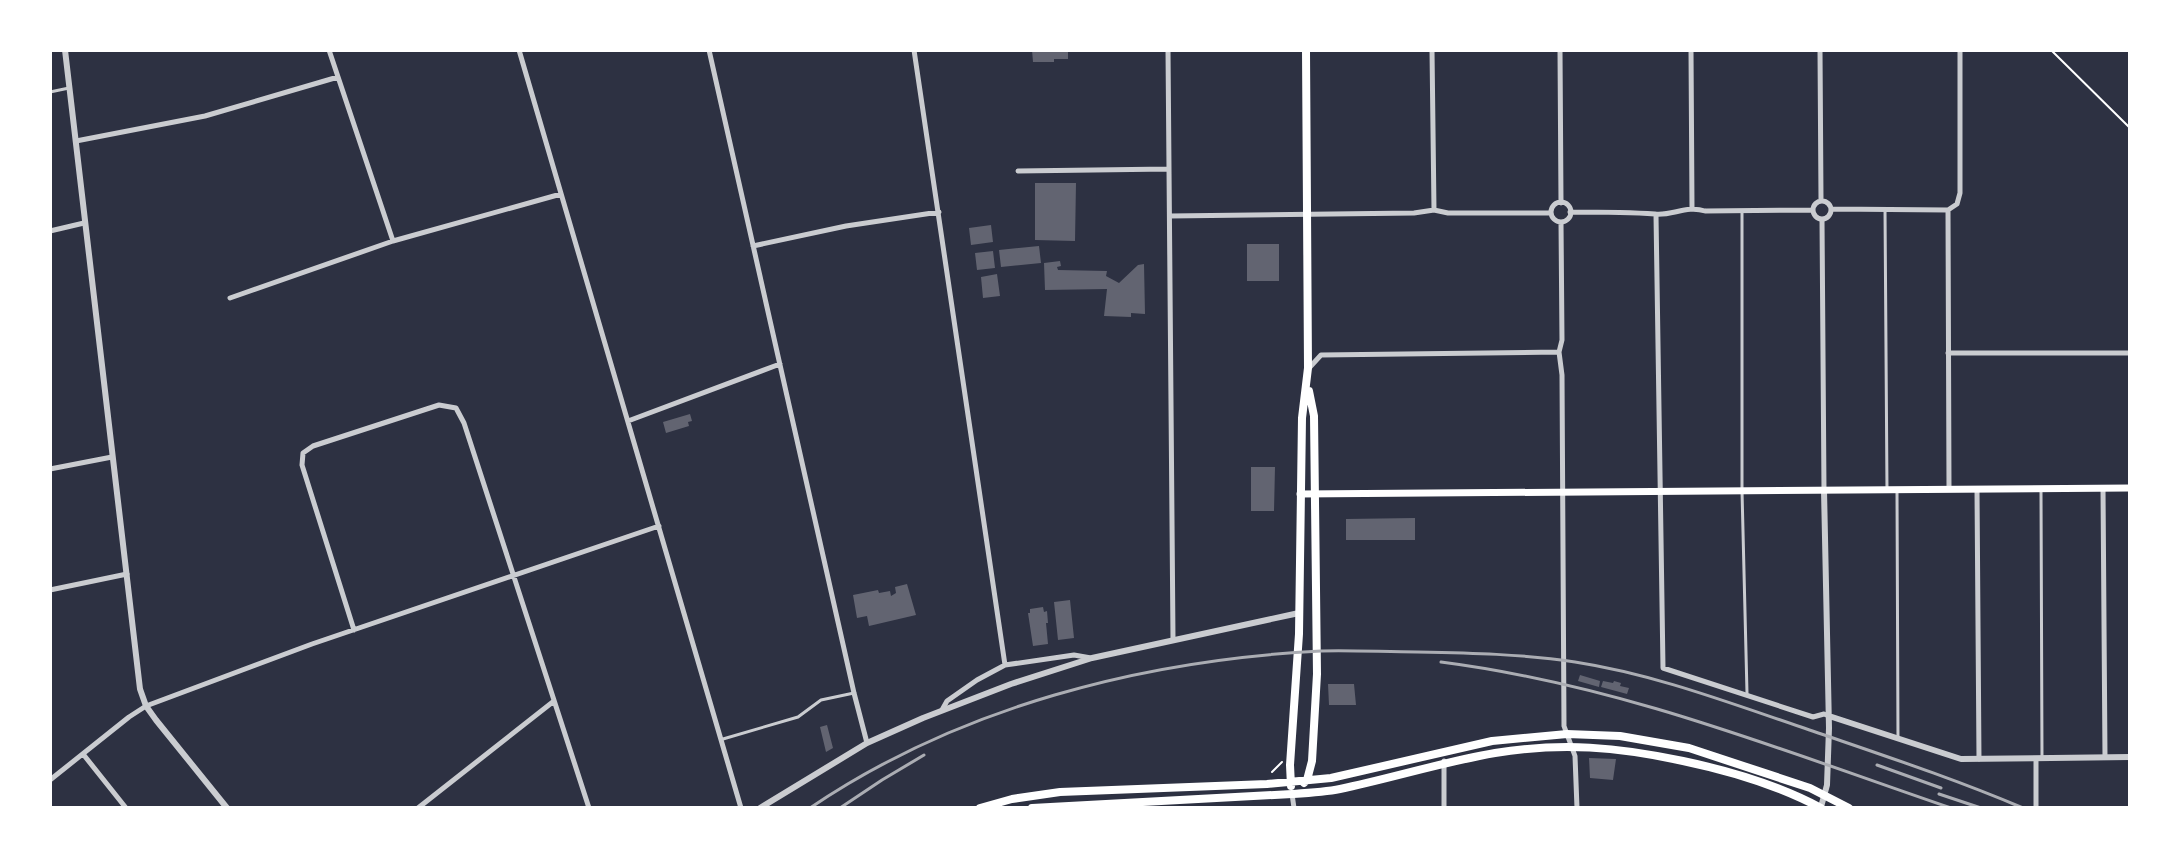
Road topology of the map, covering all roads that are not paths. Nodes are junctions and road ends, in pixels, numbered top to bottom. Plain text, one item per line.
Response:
1 (65, 50) edge
2 (329, 50) edge
3 (519, 50) edge
4 (709, 50) edge
5 (914, 50) edge
6 (1168, 50) edge
7 (1306, 50) edge
8 (1432, 50) edge
9 (1560, 50) edge
10 (1691, 50) edge
11 (1820, 50) edge
12 (1960, 50) edge
13 (338, 77) junction
14 (69, 88) junction
15 (50, 92) edge
16 (76, 141) junction
17 (1169, 169) junction
18 (1018, 171) dead end
19 (561, 194) junction
20 (1821, 200) junction
21 (1561, 203) junction
22 (1692, 208) junction
23 (1831, 209) junction
24 (1885, 209) junction
25 (1434, 210) junction
26 (1813, 210) junction
27 (1948, 210) junction
28 (1742, 211) junction
29 (939, 212) junction
30 (1570, 212) junction
31 (1551, 213) junction
32 (1308, 215) junction
33 (1656, 215) junction
34 (1170, 216) junction
35 (1822, 219) junction
36 (1561, 222) junction
37 (84, 223) junction
38 (50, 231) edge
39 (393, 241) junction
40 (753, 246) junction
41 (230, 298) dead end
42 (1559, 352) junction
43 (1948, 353) junction
44 (2130, 353) edge
45 (780, 364) junction
46 (1308, 368) junction
47 (1308, 385) junction
48 (628, 421) junction
49 (112, 457) junction
50 (50, 469) edge
51 (2103, 488) junction
52 (2130, 488) edge
53 (1949, 489) junction
54 (1977, 489) junction
55 (2041, 489) junction
56 (1824, 490) junction
57 (1887, 490) junction
58 (1897, 490) junction
59 (1660, 491) junction
60 (1742, 491) junction
61 (1563, 492) junction
62 (1300, 494) junction
63 (1314, 494) junction
64 (659, 526) junction
65 (127, 574) junction
66 (513, 575) junction
67 (50, 590) edge
68 (1299, 613) junction
69 (354, 630) junction
70 (1173, 639) junction
71 (1092, 658) junction
72 (1005, 665) junction
73 (854, 693) junction
74 (1747, 697) junction
75 (554, 701) junction
76 (146, 706) junction
77 (941, 711) junction
78 (1829, 716) junction
79 (1567, 734) junction
80 (721, 739) junction
81 (1898, 739) junction
82 (867, 743) junction
83 (1572, 746) junction
84 (1443, 753) junction
85 (83, 754) junction
86 (2105, 757) junction
87 (2130, 757) edge
88 (1979, 759) junction
89 (2039, 759) junction
90 (1444, 765) junction
91 (50, 780) edge
92 (1307, 780) junction
93 (1291, 782) junction
94 (1072, 791) junction
95 (1292, 794) junction
96 (1825, 794) junction
97 (1073, 806) edge
98 (2036, 806) edge
99 (126, 808) edge
100 (227, 808) edge
101 (418, 808) edge
102 (589, 808) edge
103 (741, 808) edge
104 (760, 808) edge
105 (980, 808) edge
106 (1032, 808) edge
107 (1294, 808) edge
108 (1444, 808) edge
109 (1577, 808) edge
110 (1821, 808) edge
111 (1849, 808) edge

1 - 14 street
2 - 13 street
3 - 19 street
4 - 40 street
5 - 29 street
6 - 17 street
7 - 32 highway
8 - 25 street
9 - 21 street
10 - 22 street
11 - 20 street
12 - 27 street
13 - 16 street
13 - 39 street
14 - 15 lane
14 - 16 street
16 - 37 street
17 - 18 street
17 - 34 street
19 - 39 street
19 - 48 street
20 - 23 street
20 - 26 street
21 - 30 street
21 - 31 street
22 - 28 street
22 - 33 street
23 - 24 street
23 - 35 street
24 - 27 street
24 - 57 lane
25 - 31 street
25 - 32 street
26 - 28 street
26 - 35 street
27 - 43 street
28 - 60 lane
29 - 40 street
29 - 72 street
30 - 33 street
30 - 36 street
31 - 36 street
32 - 34 street
32 - 46 highway
33 - 59 street
34 - 70 street
35 - 56 street
36 - 42 street
37 - 38 street
37 - 49 street
39 - 41 street
40 - 45 street
42 - 46 street
42 - 61 street
43 - 44 street
43 - 53 street
45 - 48 street
45 - 73 street
46 - 47 highway
47 - 62 highway
47 - 63 highway
48 - 64 street
49 - 50 street
49 - 65 street
51 - 52 main road
51 - 55 main road
51 - 86 street
53 - 54 main road
53 - 58 main road
54 - 55 main road
54 - 88 street
55 - 89 lane
56 - 57 main road
56 - 60 main road
56 - 78 street
57 - 58 main road
58 - 81 lane
59 - 60 main road
59 - 61 main road
59 - 74 street
60 - 74 lane
61 - 63 main road
61 - 79 street
62 - 63 main road
62 - 68 highway
63 - 92 highway
64 - 66 street
64 - 80 street
65 - 67 street
65 - 76 street
66 - 69 street
66 - 69 street
66 - 75 street
68 - 70 street
68 - 93 highway
69 - 76 street
70 - 71 street
71 - 72 street
71 - 77 street
72 - 77 street
73 - 80 lane
73 - 82 street
74 - 78 street
75 - 101 street
75 - 102 street
76 - 85 street
76 - 100 street
77 - 82 street
78 - 81 street
78 - 96 street
79 - 83 street
79 - 84 highway
79 - 96 highway
80 - 103 street
81 - 88 street
82 - 104 street
83 - 90 highway
83 - 109 street
83 - 110 highway
84 - 90 street
84 - 92 highway
85 - 91 street
85 - 99 street
86 - 87 street
86 - 89 street
88 - 89 street
89 - 98 street
90 - 95 highway
90 - 108 street
92 - 93 highway
92 - 95 highway
93 - 94 highway
93 - 95 highway
94 - 97 street
94 - 105 highway
95 - 97 highway
95 - 107 street
96 - 110 street
96 - 111 highway
97 - 106 highway

